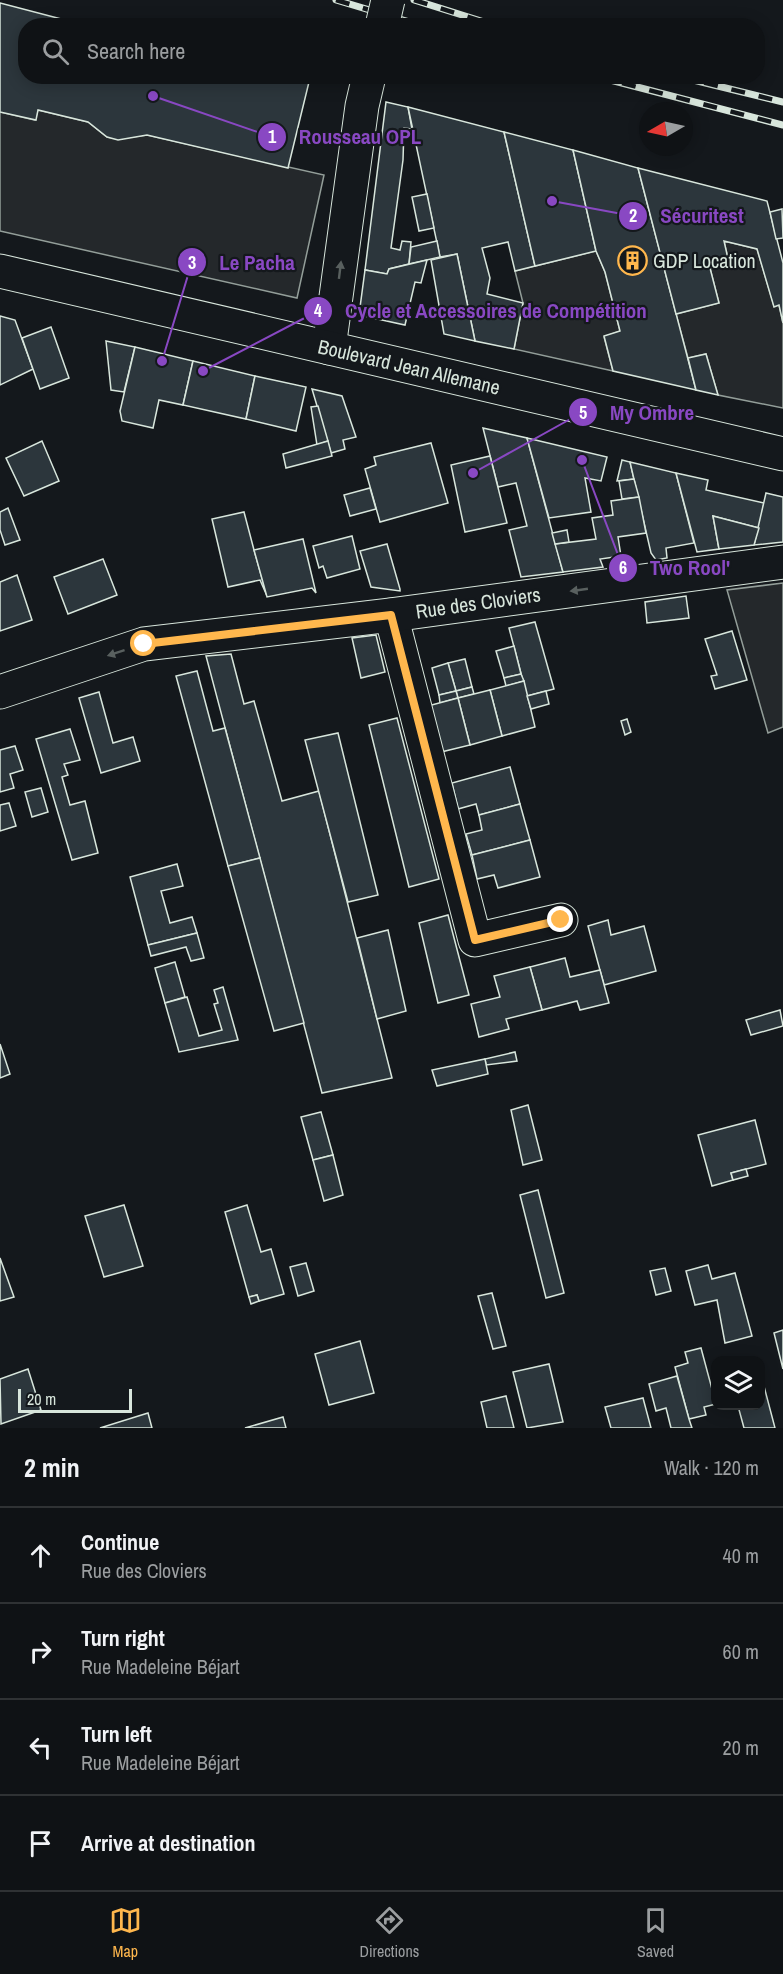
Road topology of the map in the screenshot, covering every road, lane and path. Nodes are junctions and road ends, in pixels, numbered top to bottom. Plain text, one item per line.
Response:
1 (388, 0) edge
2 (384, 18) edge
3 (367, 84) edge
4 (0, 272) edge
5 (329, 348) junction
6 (783, 454) edge
7 (783, 562) edge
8 (391, 615) junction
9 (0, 692) edge
10 (561, 920) dead end

1 - 2 street, bridge
5 -> 3 street
4 - 5 street, Boulevard Jean Allemane
5 - 6 street, Boulevard Jean Allemane
7 -> 8 street, Rue des Cloviers
8 -> 9 street, Rue des Cloviers
8 - 10 street

